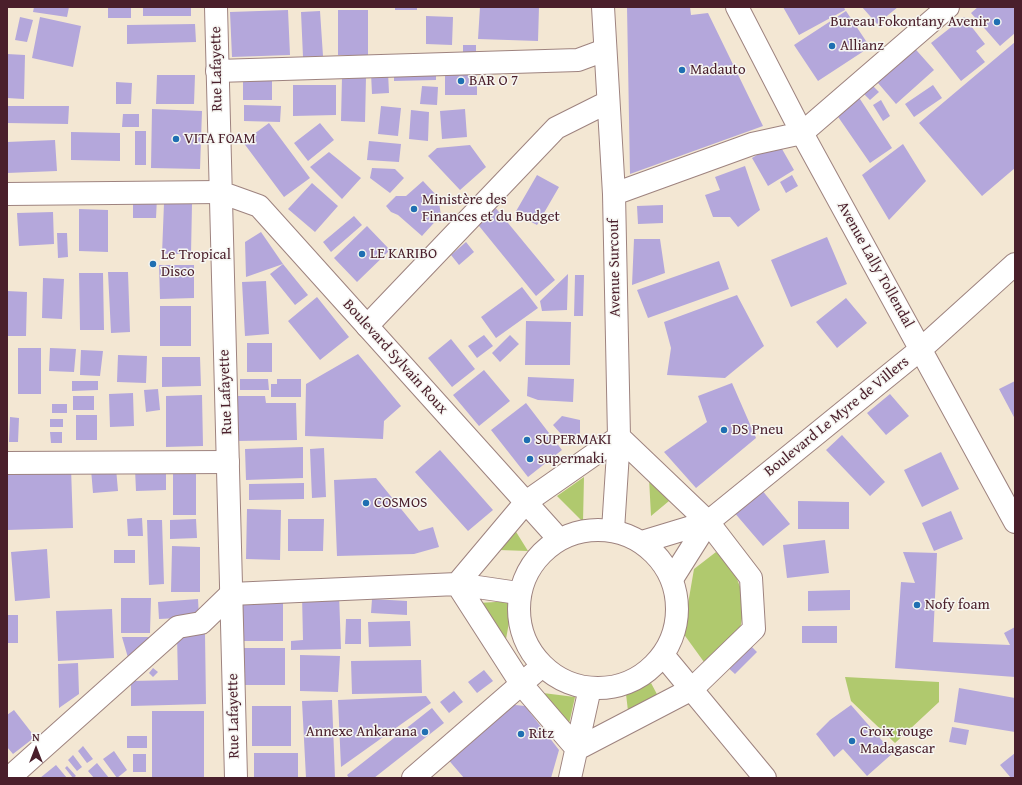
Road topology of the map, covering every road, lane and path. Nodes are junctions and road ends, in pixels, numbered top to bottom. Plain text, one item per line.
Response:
1 (216, 7) edge
2 (603, 7) edge
3 (737, 7) edge
4 (948, 7) edge
5 (605, 50) junction
6 (217, 71) junction
7 (608, 102) junction
8 (802, 133) junction
9 (220, 192) junction
10 (7, 194) edge
11 (614, 194) junction
12 (1015, 264) edge
13 (367, 326) junction
14 (921, 349) junction
15 (619, 436) junction
16 (228, 462) junction
17 (7, 463) edge
18 (526, 502) junction
19 (708, 522) junction
20 (1015, 522) edge
21 (613, 530) junction
22 (558, 538) junction
23 (642, 542) junction
24 (672, 579) junction
25 (457, 584) junction
26 (518, 593) junction
27 (231, 594) junction
28 (663, 655) junction
29 (542, 666) junction
30 (522, 685) junction
31 (590, 688) junction
32 (692, 690) junction
33 (576, 749) junction
34 (9, 778) edge
35 (236, 778) edge
36 (413, 778) edge
37 (570, 778) edge
38 (765, 778) edge

1 - 6 street, Rue Lafayette
2 - 5 street, Avenue Surcouf
3 - 8 street, Avenue Lally Tollendal
4 - 8 street
5 - 6 street
5 - 7 street, Avenue Surcouf
6 - 9 street, Rue Lafayette
7 - 11 street, Avenue Surcouf
7 - 13 street
8 - 11 street
8 - 14 street, Avenue Lally Tollendal
9 - 10 street
9 - 13 street, Boulevard Sylvain Roux
9 - 16 street, Rue Lafayette
11 - 15 street, Avenue Surcouf
12 - 14 street, Boulevard Le Myre de Villers
13 - 18 street, Boulevard Sylvain Roux
14 - 19 street, Boulevard Le Myre de Villers
14 - 20 street, Avenue Lally Tollendal
15 - 18 street
15 - 19 street
15 - 21 street, Avenue Surcouf
16 - 17 street
16 - 27 street, Rue Lafayette
18 - 22 street, Boulevard Sylvain Roux
18 - 25 street
19 - 23 street, Boulevard Le Myre de Villers
19 - 24 street
19 - 32 street
21 - 22 street
21 - 23 street
22 - 26 street
23 - 24 street
24 - 28 street
25 - 26 street
25 - 27 street
25 - 30 street
26 - 29 street
27 - 34 street
27 - 35 street, Rue Lafayette
28 - 31 street
28 - 32 street
29 - 30 street
29 - 31 street
30 - 33 street
30 - 36 street
31 - 33 street
32 - 33 street
32 - 38 street
33 - 37 street

